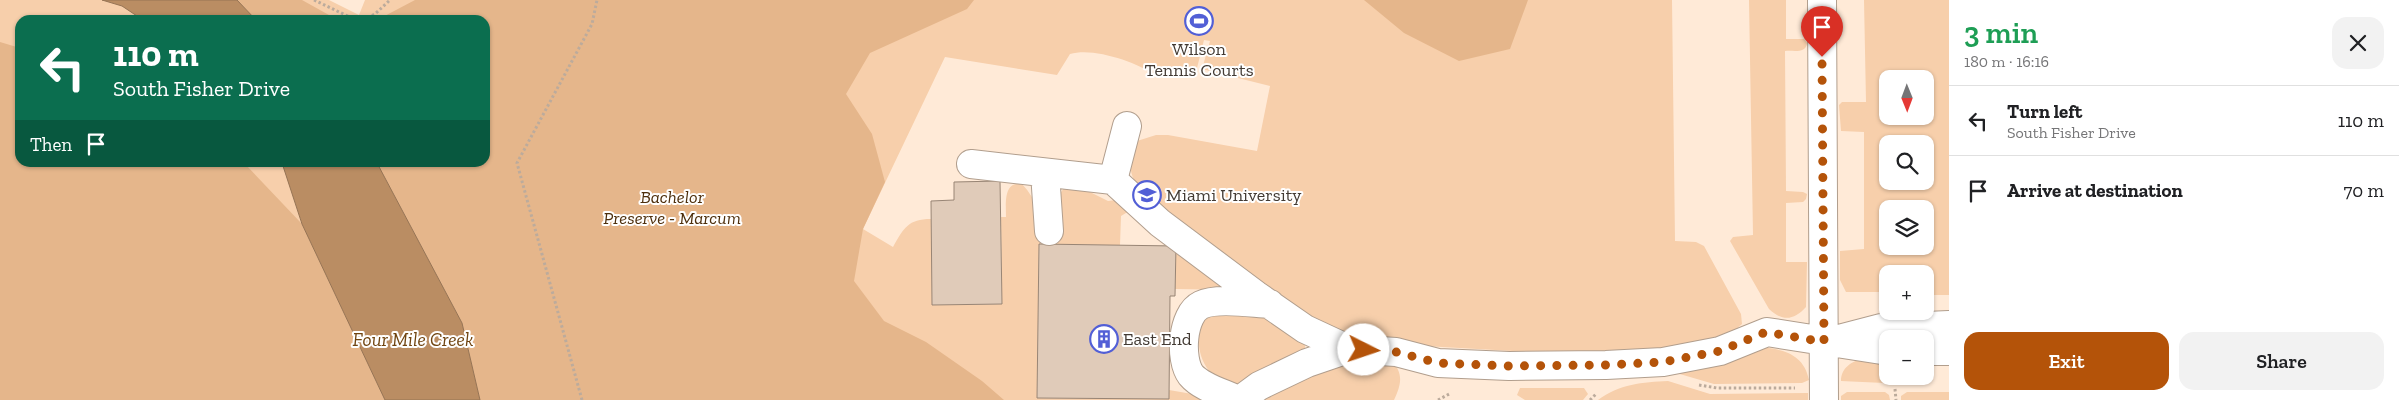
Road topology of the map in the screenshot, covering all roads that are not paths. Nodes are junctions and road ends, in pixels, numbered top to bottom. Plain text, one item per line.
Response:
1 (1822, 0) edge
2 (1127, 126) dead end
3 (971, 164) dead end
4 (1045, 173) junction
5 (1113, 180) junction
6 (1049, 231) dead end
7 (1270, 304) junction
8 (1949, 325) edge
9 (1824, 342) junction
10 (1348, 349) junction
11 (1879, 350) edge
12 (1934, 351) edge
13 (1949, 351) edge
14 (1239, 400) edge
15 (1824, 400) edge

1 - 9 street
2 - 5 street
3 - 4 street
4 - 5 street
4 - 6 street
5 - 7 street
7 - 10 street
7 - 14 street
8 - 9 street
9 - 10 street
9 - 11 street
9 - 15 street
10 - 14 street
12 - 13 street

